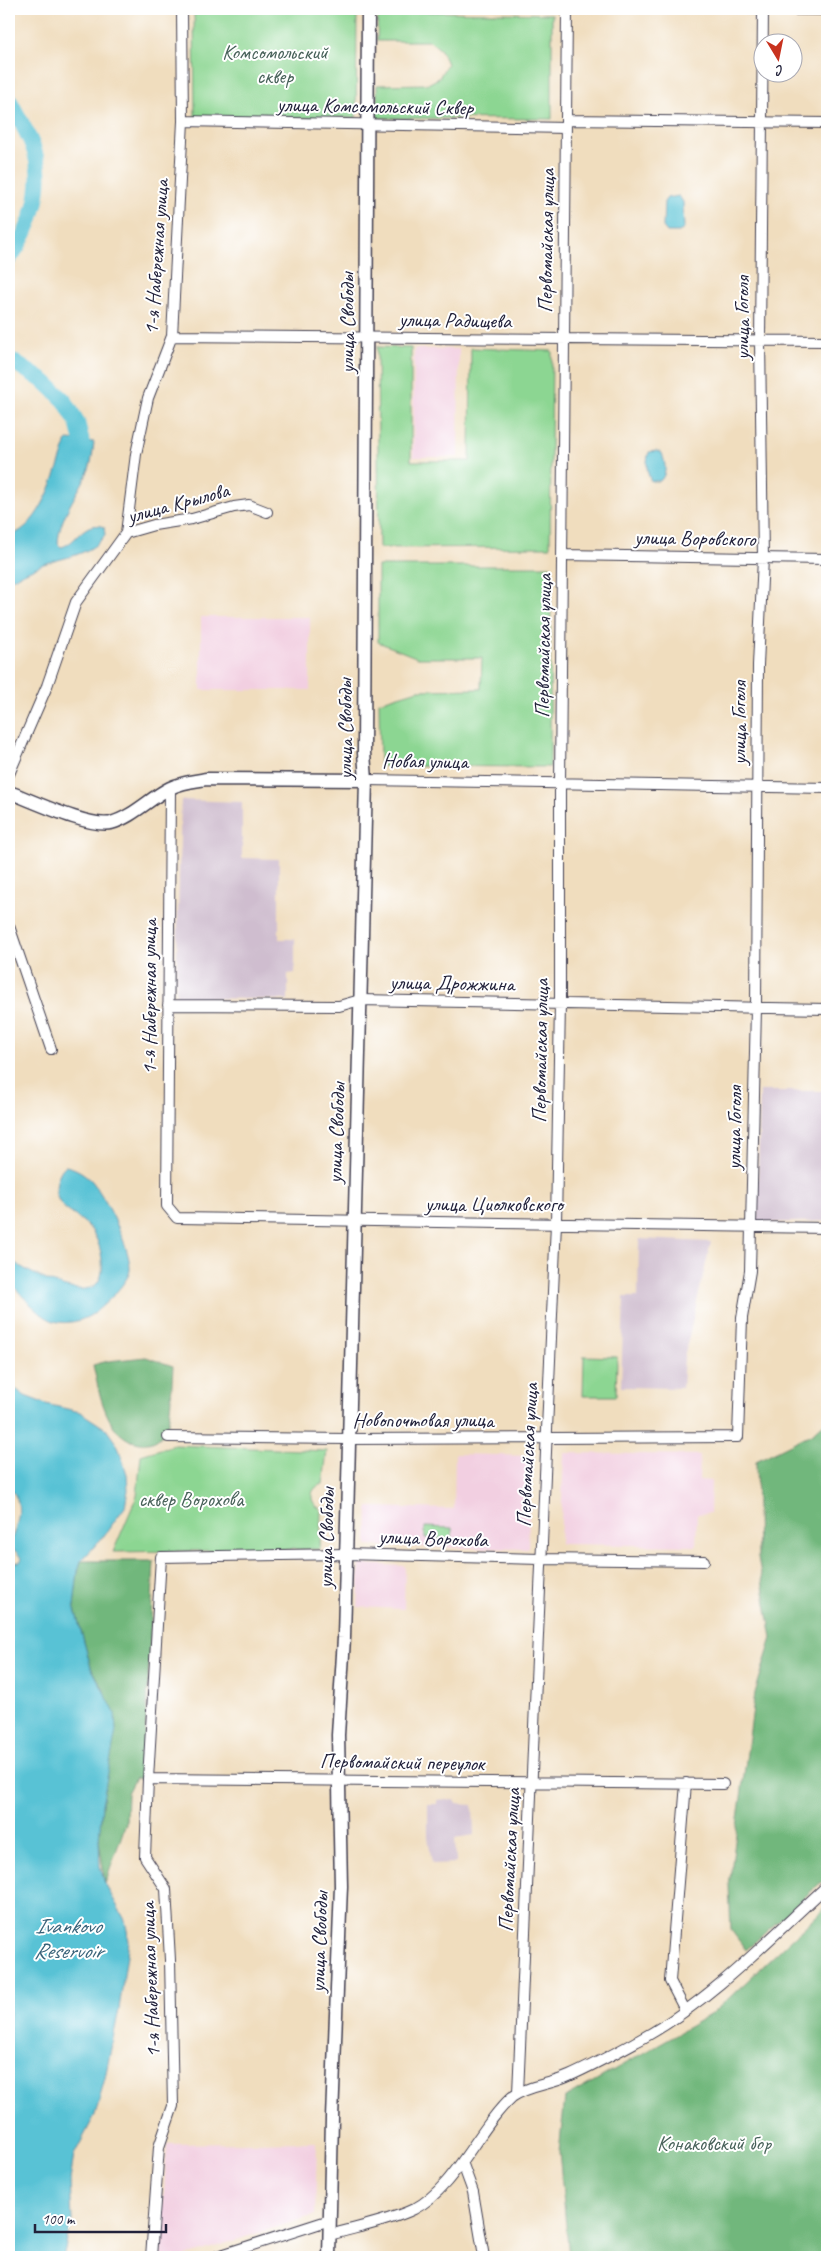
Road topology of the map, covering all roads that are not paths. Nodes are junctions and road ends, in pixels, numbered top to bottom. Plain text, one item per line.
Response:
1 (182, 9) edge
2 (368, 9) edge
3 (567, 9) edge
4 (745, 9) edge
5 (763, 9) edge
6 (827, 10) edge
7 (183, 121) junction
8 (761, 122) junction
9 (827, 123) edge
10 (368, 124) junction
11 (566, 124) junction
12 (172, 336) junction
13 (367, 338) junction
14 (564, 340) junction
15 (827, 341) edge
16 (760, 342) junction
17 (266, 512) dead end
18 (126, 533) junction
19 (562, 556) junction
20 (762, 558) junction
21 (827, 559) edge
22 (9, 774) edge
23 (366, 780) junction
24 (560, 783) junction
25 (757, 787) junction
26 (170, 788) junction
27 (827, 788) edge
28 (9, 792) edge
29 (9, 926) edge
30 (360, 1000) junction
31 (560, 1004) junction
32 (168, 1005) junction
33 (756, 1008) junction
34 (827, 1009) edge
35 (50, 1049) dead end
36 (167, 1206) joint
37 (354, 1222) junction
38 (556, 1223) junction
39 (751, 1228) junction
40 (827, 1228) edge
41 (168, 1437) dead end
42 (738, 1437) joint
43 (547, 1438) junction
44 (348, 1439) junction
45 (346, 1554) junction
46 (161, 1557) joint
47 (540, 1559) junction
48 (704, 1561) dead end
49 (148, 1779) junction
50 (338, 1780) junction
51 (532, 1782) junction
52 (686, 1784) junction
53 (723, 1784) dead end
54 (827, 1886) edge
55 (684, 2010) junction
56 (518, 2093) junction
57 (462, 2162) junction
58 (330, 2220) junction
59 (330, 2235) junction
60 (151, 2257) edge
61 (215, 2257) edge
62 (329, 2257) edge
63 (484, 2257) edge

1 - 7 street, 1-я Набережная улица
2 - 10 main road, улица Свободы
3 - 11 street, Первомайская улица
4 - 5 street
5 - 6 street
5 - 8 street, улица Гоголя
7 - 10 street, улица Комсомольский Сквер
7 - 12 street, 1-я Набережная улица
8 - 9 street, улица Комсомольский Сквер
8 - 11 street, улица Комсомольский Сквер
8 - 16 street, улица Гоголя
10 - 11 street, улица Комсомольский Сквер
10 - 13 main road, улица Свободы
11 - 14 street, Первомайская улица
12 - 13 street, улица Радищева
12 - 18 street, 1-я Набережная улица
13 - 14 street, улица Радищева
13 - 23 main road, улица Свободы
14 - 16 street, улица Радищева
14 - 19 street, Первомайская улица
15 - 16 street, улица Радищева
16 - 20 street, улица Гоголя
17 - 18 street, улица Крылова
18 - 22 street, улица Крылова
19 - 20 street, улица Воровского
19 - 24 street, Первомайская улица
20 - 21 street, улица Воровского
20 - 25 street, улица Гоголя
23 - 24 street, Новая улица
23 - 26 main road, Новая улица
23 - 30 main road, улица Свободы
24 - 25 street, Новая улица
24 - 31 street, Первомайская улица
25 - 27 street, Новая улица
25 - 33 street, улица Гоголя
26 - 28 main road, Новая улица
26 - 32 street, 1-я Набережная улица
29 - 35 street
30 - 31 street, улица Дрожжина
30 - 32 street, улица Дрожжина
30 - 37 main road, улица Свободы
31 - 33 street, улица Дрожжина
31 - 38 street, Первомайская улица
32 - 36 street, 1-я Набережная улица
33 - 34 street, улица Дрожжина
33 - 39 street, улица Гоголя
36 - 37 street, улица Циолковского
37 - 38 street, улица Циолковского
37 - 44 main road, улица Свободы
38 - 39 street, улица Циолковского
38 - 43 street, Первомайская улица
39 - 40 street, улица Циолковского
39 - 42 street, улица Гоголя
41 - 44 street, Новопочтовая улица
42 - 43 street, Новопочтовая улица
43 - 44 street, Новопочтовая улица
43 - 47 street, Первомайская улица
44 - 45 main road, улица Свободы
45 - 46 street, улица Ворохова
45 - 47 street, улица Ворохова
45 - 50 main road, улица Свободы
46 - 49 street, 1-я Набережная улица
47 - 48 street, улица Ворохова
47 - 51 street, Первомайская улица
49 - 50 street, Первомайский переулок
49 - 60 street, 1-я Набережная улица
50 - 51 street, Первомайский переулок
50 - 58 main road, улица Свободы
51 - 52 street, Первомайский переулок
51 - 56 street, Первомайская улица
52 - 53 street, Первомайский переулок
52 - 55 street
54 - 55 street
55 - 56 street
56 - 57 street
57 - 59 street
57 - 63 street
58 - 59 main road, улица Свободы
58 - 61 street
59 - 62 main road, улица Свободы

